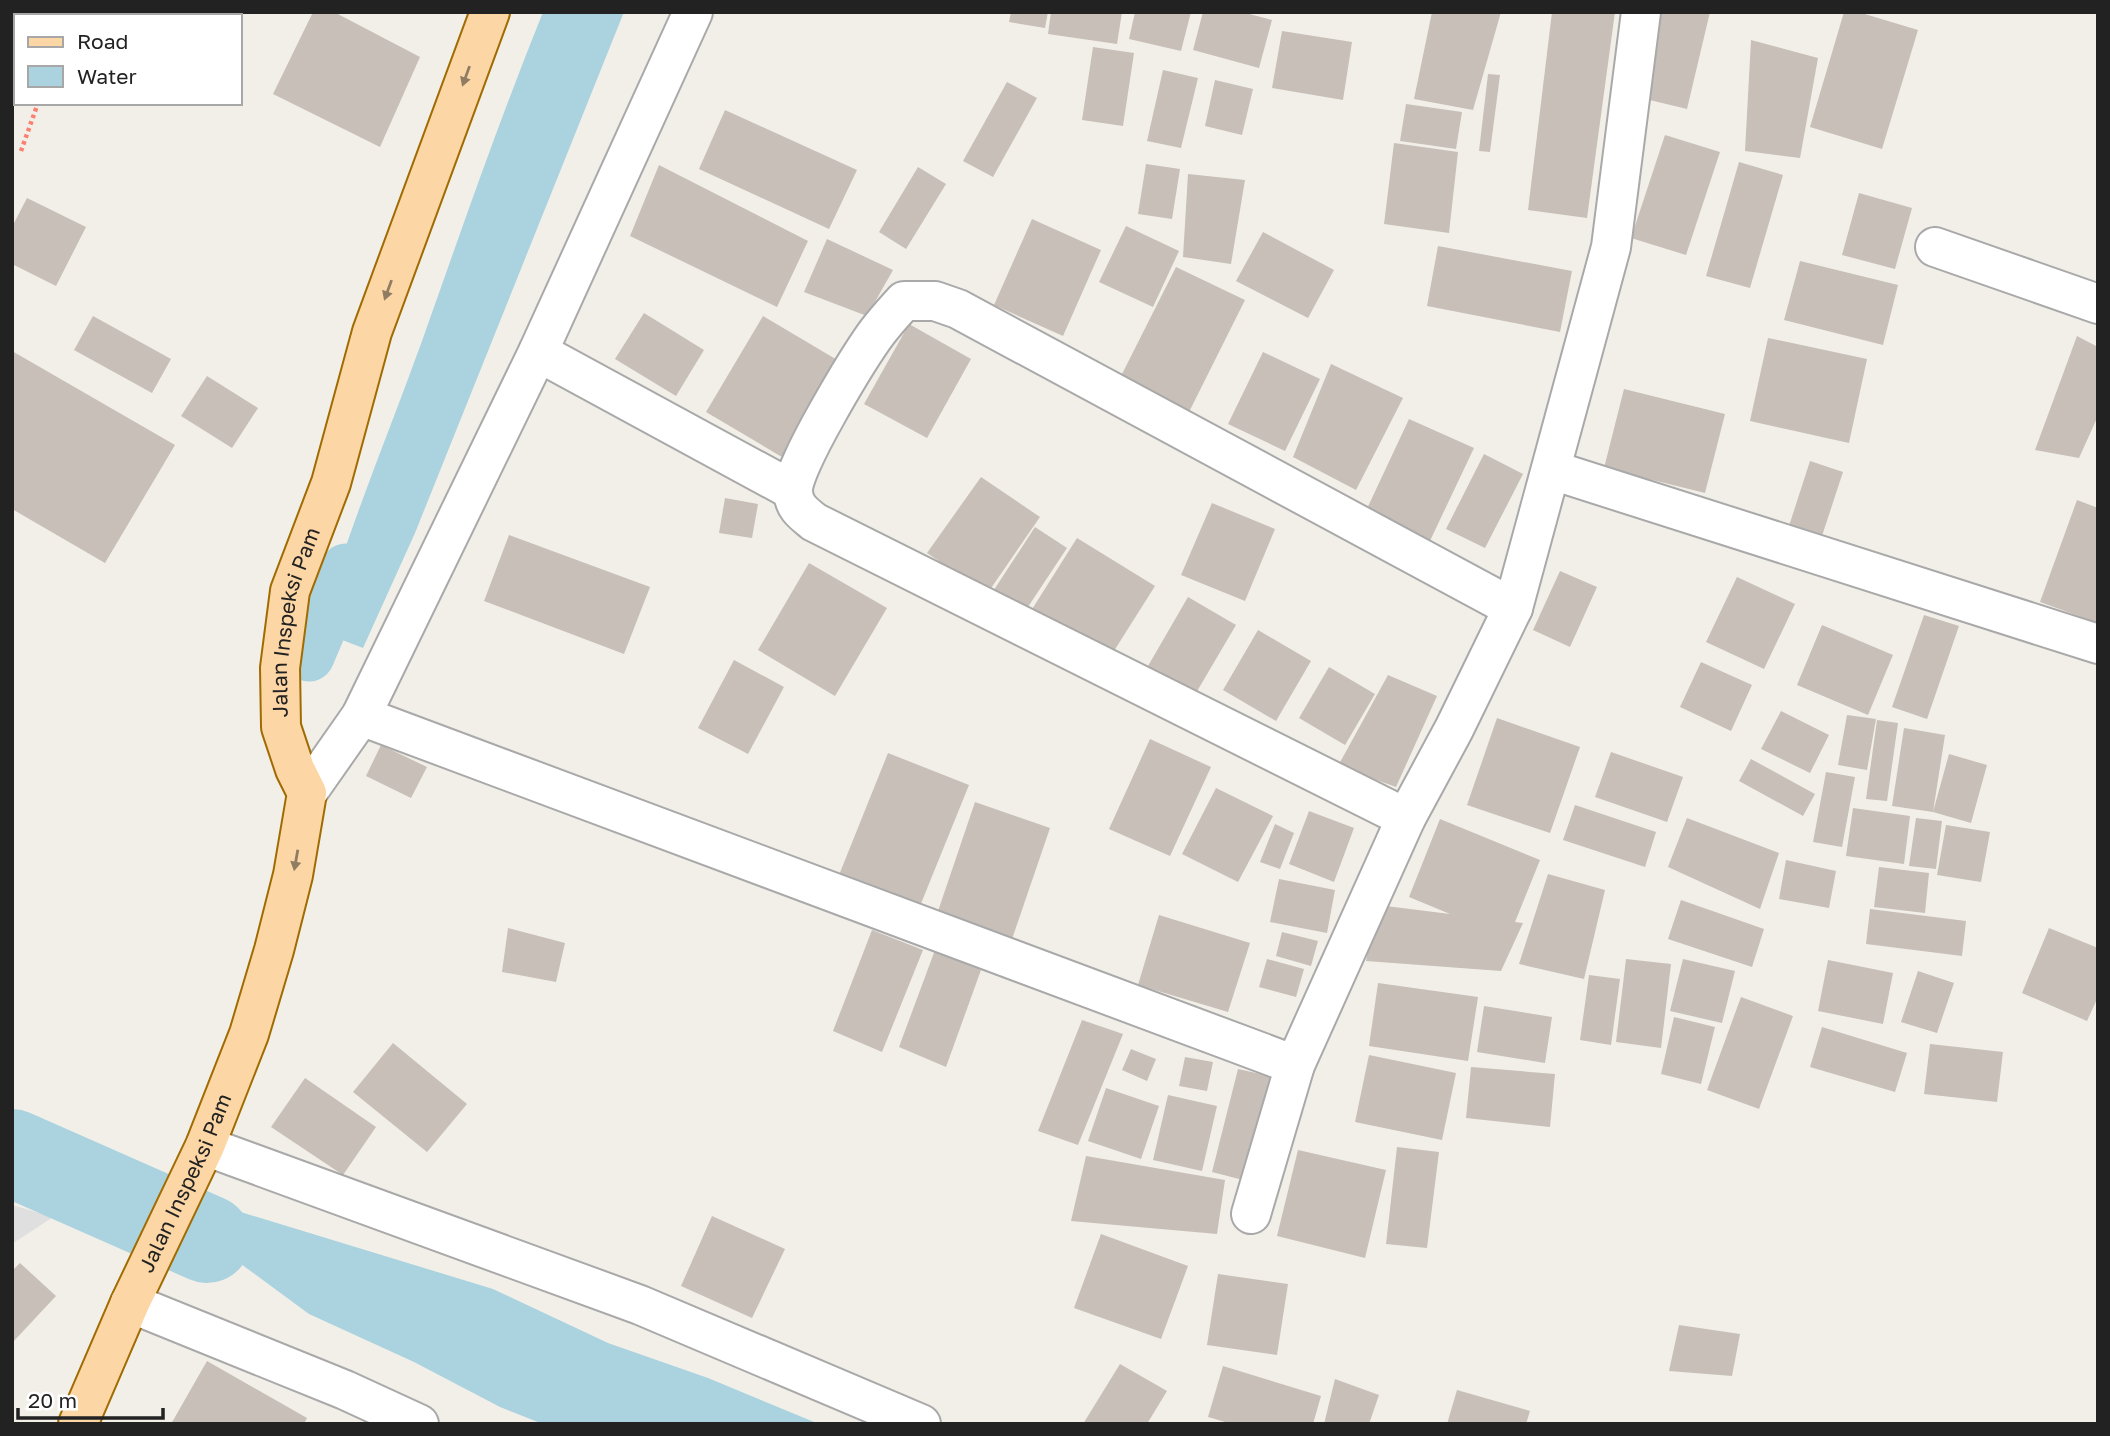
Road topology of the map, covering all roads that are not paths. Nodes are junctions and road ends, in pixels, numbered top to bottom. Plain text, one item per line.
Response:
1 (490, 12) edge
2 (693, 12) edge
3 (1641, 12) edge
4 (1936, 247) dead end
5 (2098, 304) edge
6 (538, 352) junction
7 (1552, 470) junction
8 (792, 490) junction
9 (1513, 608) junction
10 (2098, 644) edge
11 (362, 716) junction
12 (307, 793) junction
13 (1406, 818) junction
14 (1295, 1065) junction
15 (205, 1146) junction
16 (1251, 1214) dead end
17 (130, 1303) junction
18 (78, 1424) edge
19 (419, 1424) edge
20 (920, 1424) edge

1 -> 12 main road, Jalan Inspeksi Pam
2 - 6 street
3 - 7 street
4 - 5 street
6 - 8 street
6 - 11 street
7 - 9 street
7 - 10 street
8 - 9 street
8 - 13 street
9 - 13 street
11 - 12 street
11 - 14 street
12 -> 15 main road, Jalan Inspeksi Pam
13 - 14 street
14 - 16 street
15 - 17 main road, Jalan Inspeksi Pam
15 - 20 street
17 - 18 main road, Jalan Inspeksi Pam
17 - 19 street

